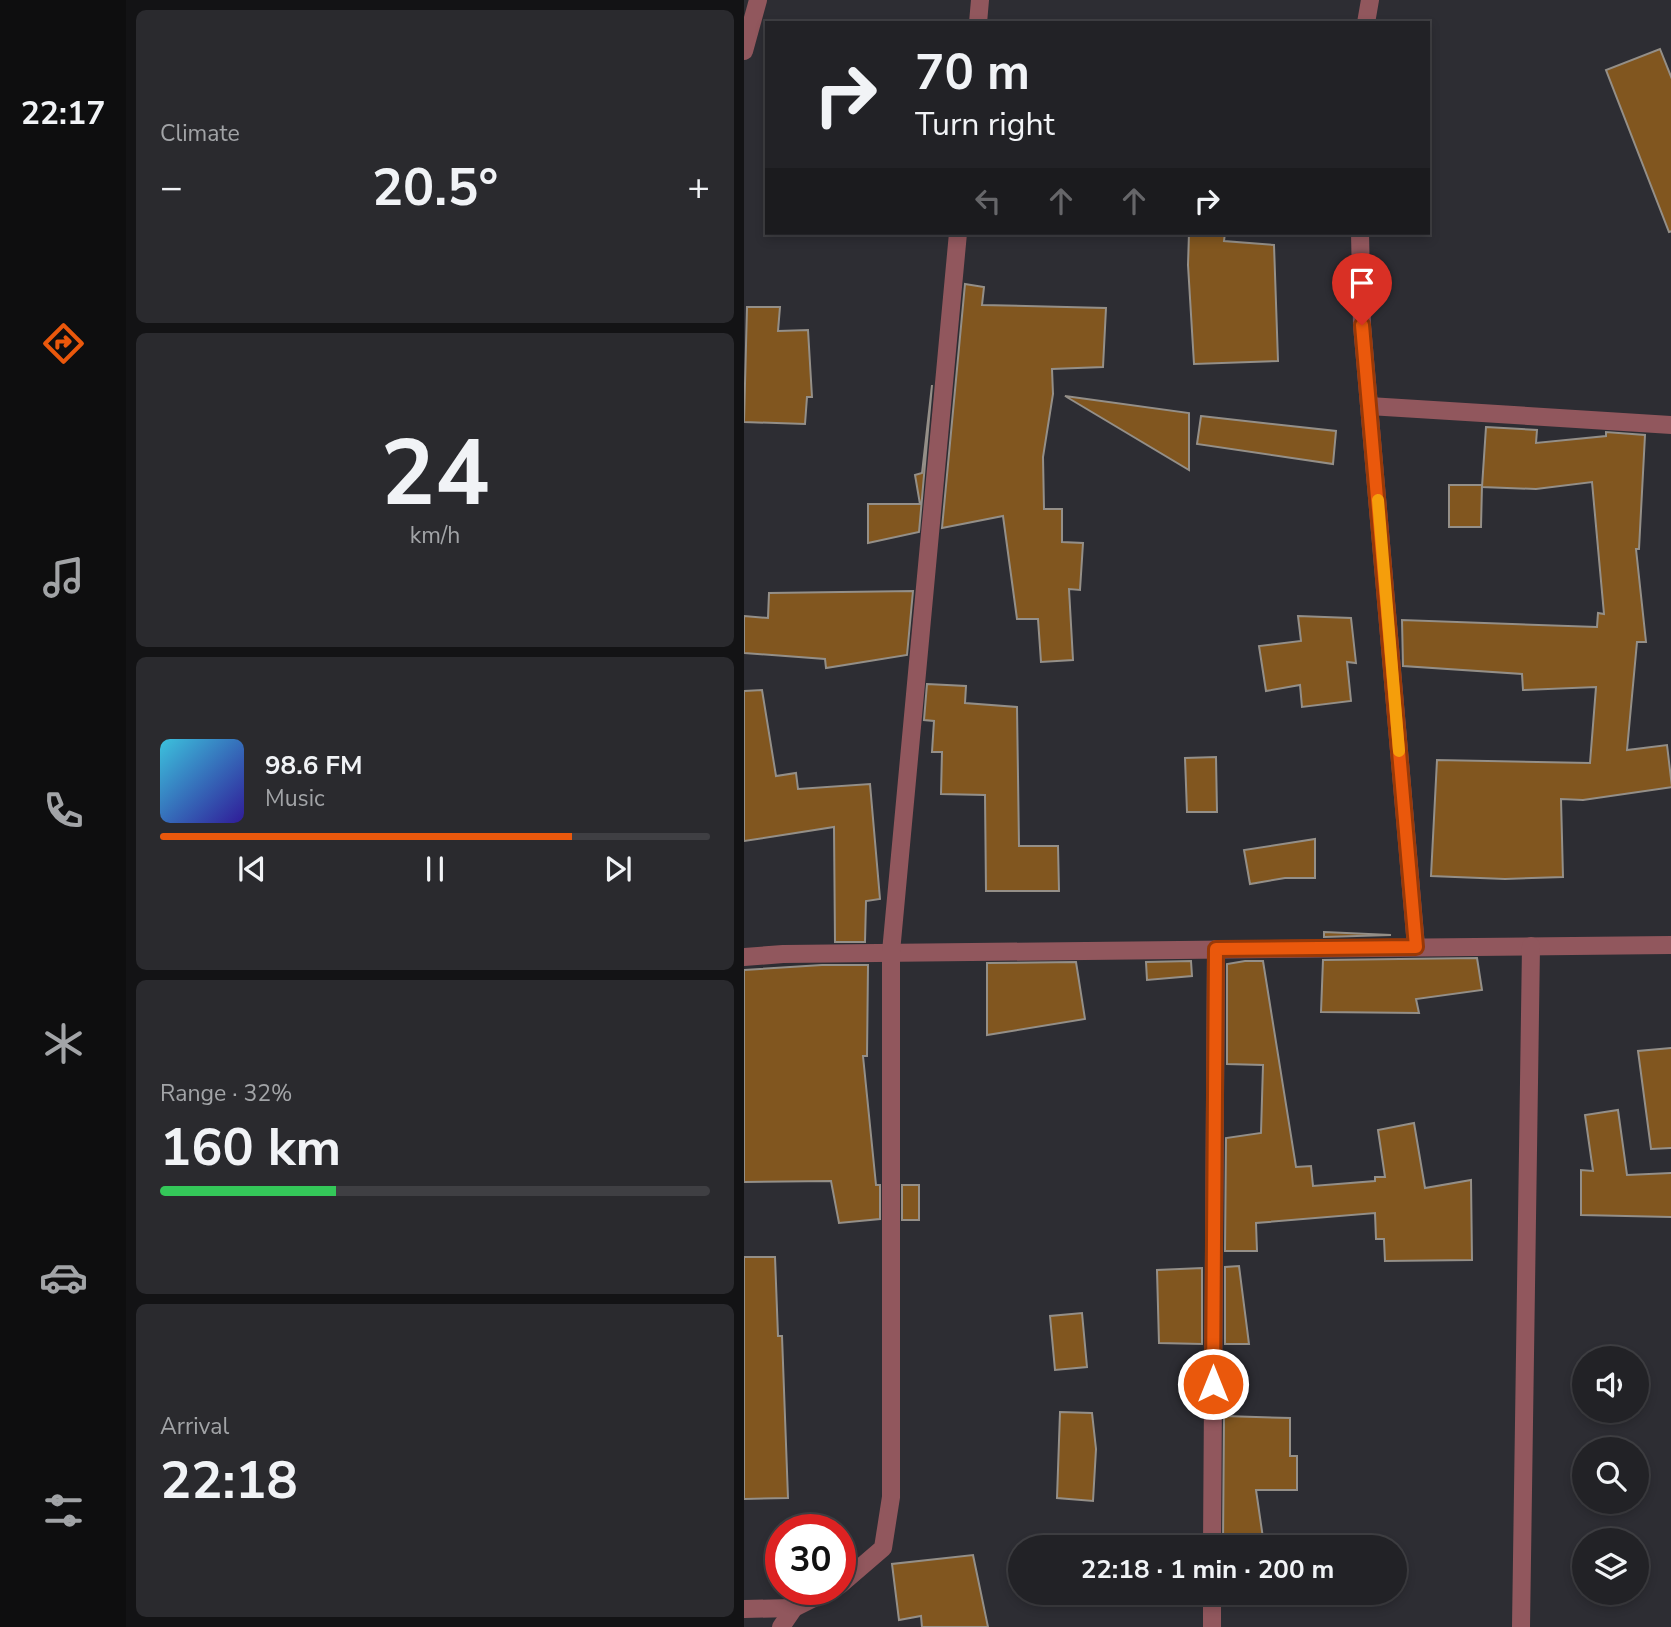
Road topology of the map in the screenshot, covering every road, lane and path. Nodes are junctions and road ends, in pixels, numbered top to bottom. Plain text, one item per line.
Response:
1 (758, 0) edge
2 (980, 0) edge
3 (1370, 0) edge
4 (978, 21) edge
5 (1366, 21) edge
6 (744, 51) edge
7 (958, 235) edge
8 (1360, 235) edge
9 (1369, 406) junction
10 (1671, 425) edge
11 (1531, 946) junction
12 (1671, 946) edge
13 (1416, 947) junction
14 (1216, 949) junction
15 (891, 952) junction
16 (744, 957) edge
17 (1212, 1535) edge
18 (856, 1571) edge
19 (800, 1605) edge
20 (1212, 1605) edge
21 (794, 1608) junction
22 (744, 1609) edge
23 (781, 1627) edge
24 (1212, 1627) edge
25 (1521, 1627) edge

1 - 6 street
2 - 4 street
3 - 5 street
7 - 15 street
8 - 9 street
9 - 10 street
9 - 13 street
11 - 12 street
11 - 13 street
11 - 25 street
13 - 14 street
14 - 15 street
14 - 17 street
15 - 16 street
15 - 18 street
19 - 21 street
20 - 24 street
21 - 22 street
21 - 23 street

